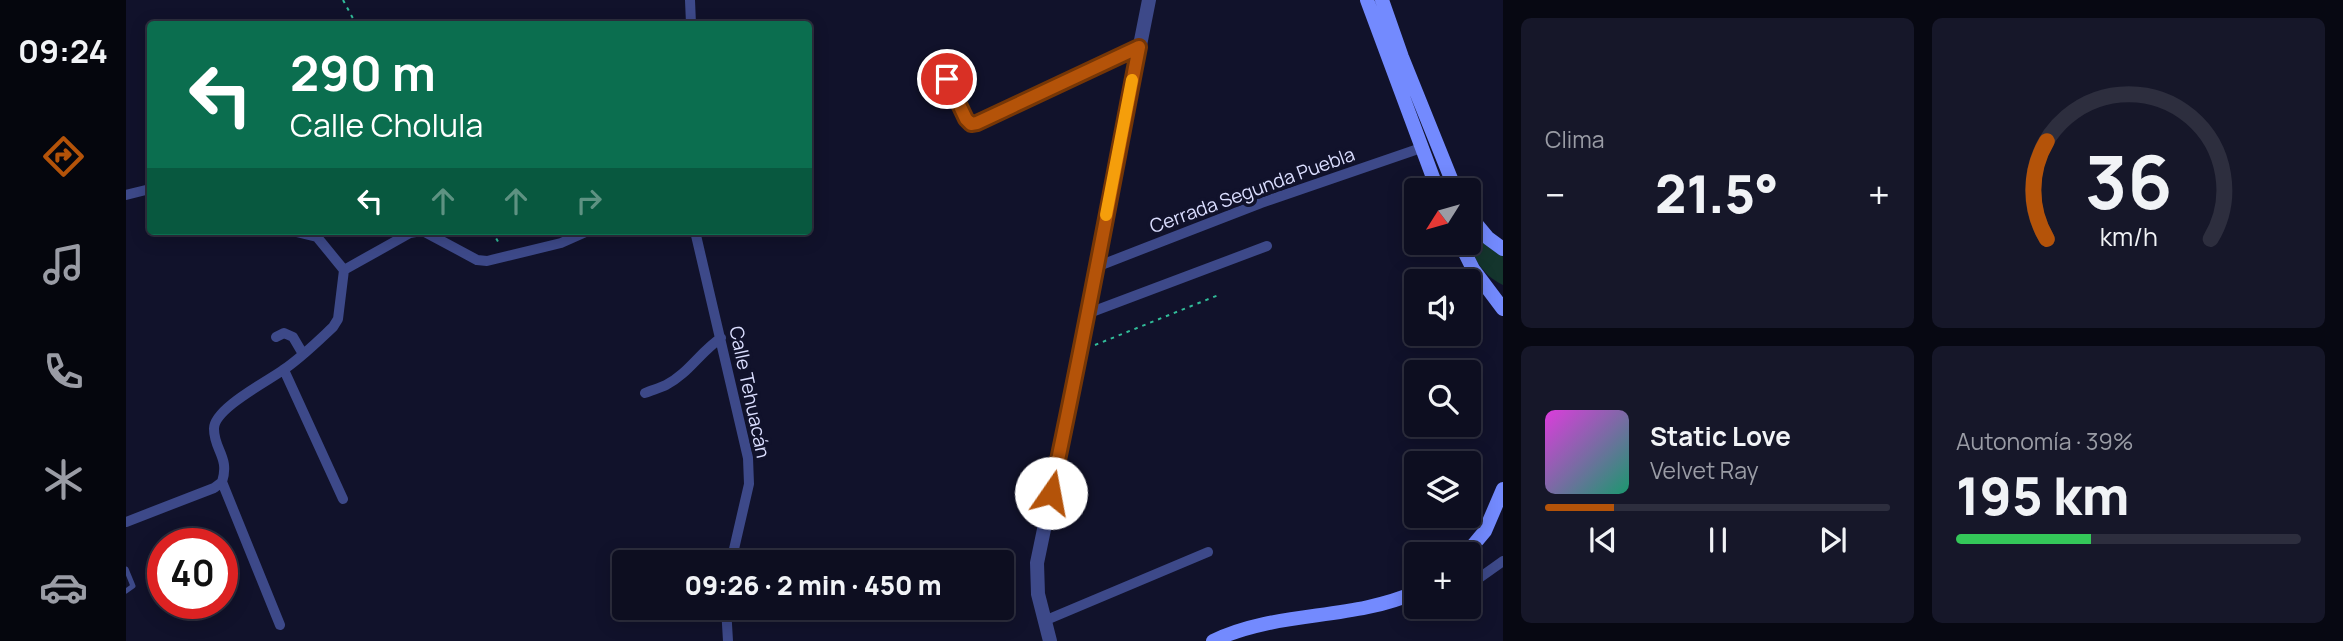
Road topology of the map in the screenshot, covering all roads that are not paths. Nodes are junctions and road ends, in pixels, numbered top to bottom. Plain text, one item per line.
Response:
1 (690, 0) edge
2 (1149, 0) edge
3 (1367, 0) edge
4 (1382, 0) edge
5 (691, 21) edge
6 (1139, 47) junction
7 (947, 79) dead end
8 (1421, 148) junction
9 (1433, 178) edge
10 (1452, 178) edge
11 (147, 190) edge
12 (126, 195) edge
13 (1481, 225) edge
14 (309, 235) edge
15 (406, 235) edge
16 (430, 235) edge
17 (579, 235) edge
18 (696, 235) edge
19 (1496, 237) edge
20 (1267, 246) dead end
21 (1503, 249) edge
22 (1466, 256) edge
23 (1096, 267) junction
24 (344, 270) junction
25 (1483, 282) junction
26 (1503, 291) edge
27 (1503, 309) edge
28 (1089, 313) junction
29 (276, 337) dead end
30 (721, 338) junction
31 (303, 354) junction
32 (284, 370) junction
33 (645, 393) dead end
34 (222, 482) junction
35 (1503, 489) edge
36 (342, 499) dead end
37 (126, 522) edge
38 (1476, 542) edge
39 (734, 550) edge
40 (1208, 552) dead end
41 (1503, 562) edge
42 (126, 569) edge
43 (1481, 577) edge
44 (126, 591) edge
45 (1404, 598) edge
46 (727, 620) edge
47 (1044, 621) junction
48 (280, 625) dead end
49 (728, 641) edge
50 (1051, 641) edge
51 (1213, 641) edge

1 - 5 street
2 - 6 street
3 - 8 main road
4 - 10 main road
6 - 7 street
6 - 23 street
8 - 9 main road
8 - 23 street, Cerrada Segunda Puebla
11 - 12 street
13 - 19 main road
14 - 24 street
15 - 24 street
16 - 17 street
18 - 30 street, Calle Tehuacán
19 - 21 main road
20 - 28 street
22 - 25 main road
23 - 28 street
24 - 31 street
25 - 26 main road
25 - 27 main road
28 - 47 street
29 - 31 street
30 - 33 street
30 - 39 street, Calle Tehuacán
31 - 32 street
32 - 34 street
32 - 36 street
34 - 37 street
34 - 48 street
35 - 38 main road
40 - 47 street
41 - 43 street
42 - 44 lane
45 - 51 main road
46 - 49 street
47 - 50 street

